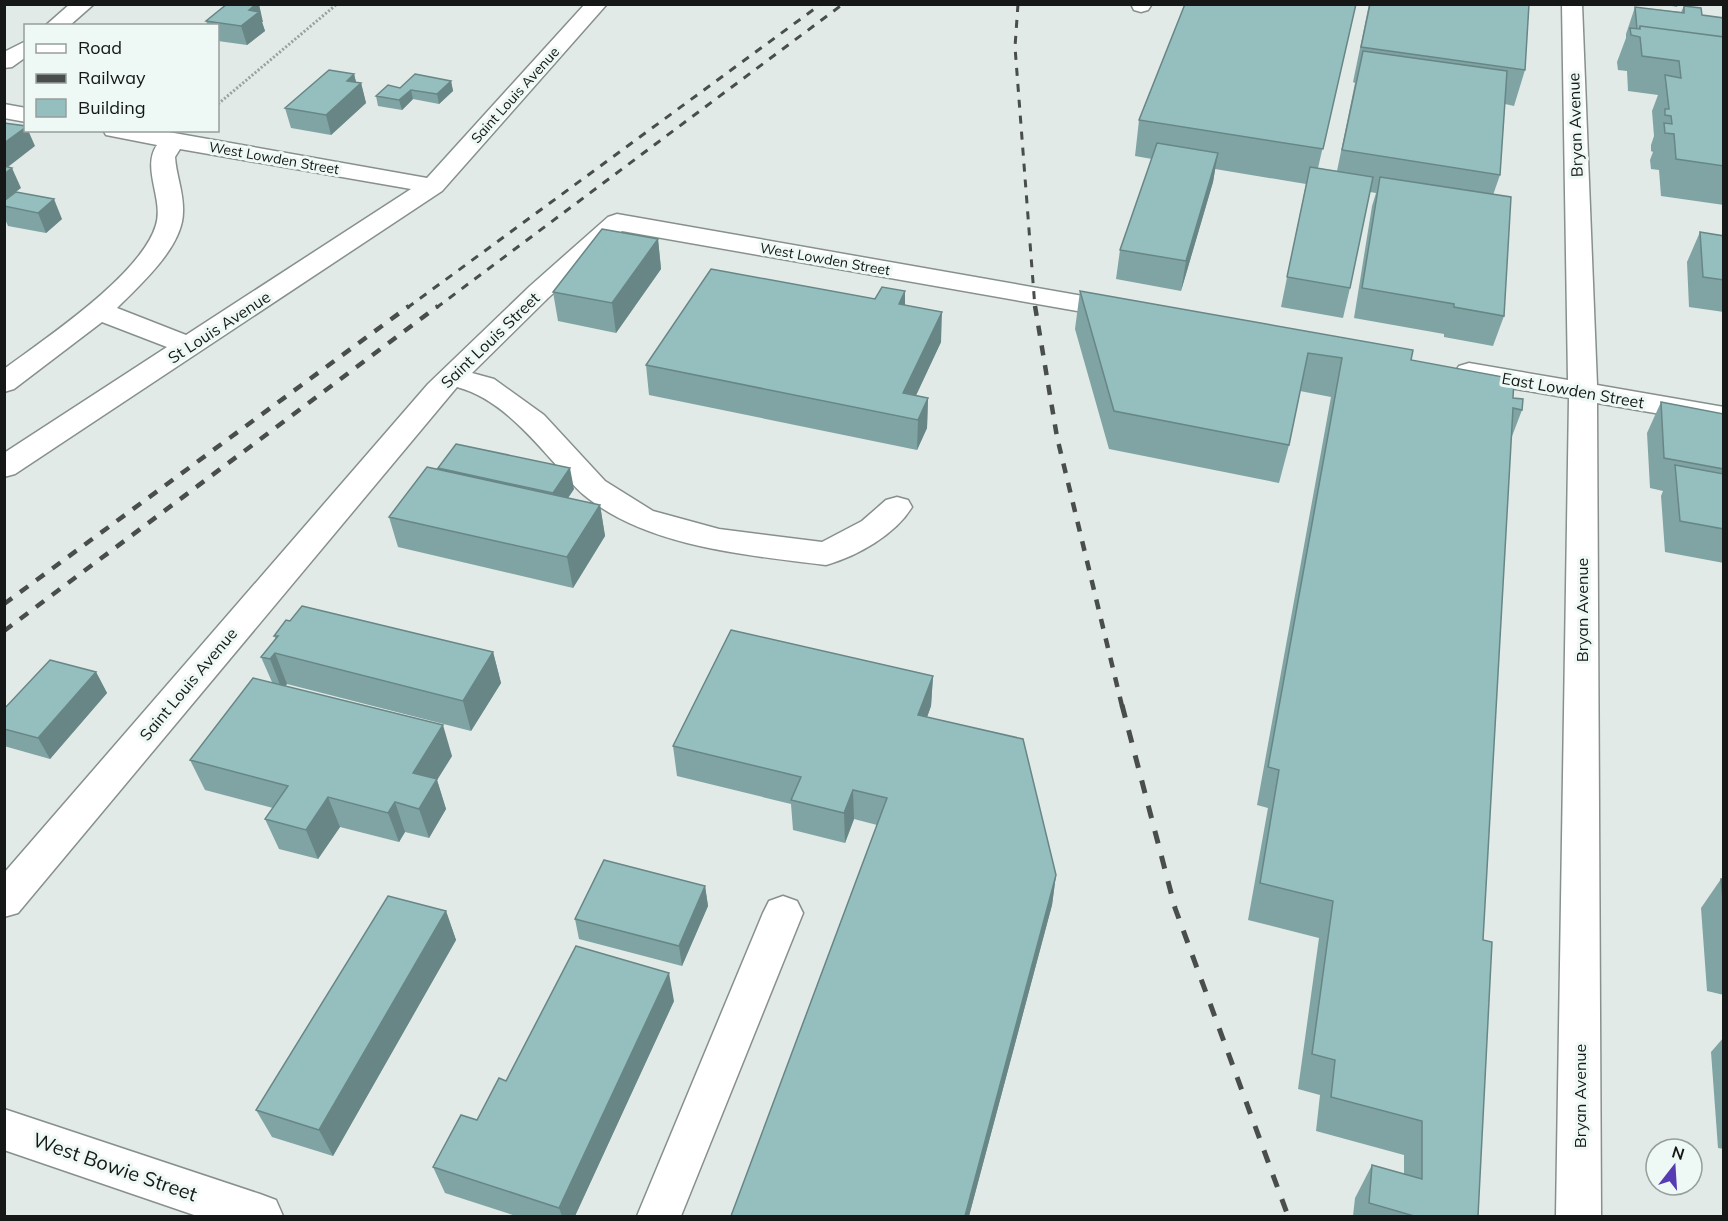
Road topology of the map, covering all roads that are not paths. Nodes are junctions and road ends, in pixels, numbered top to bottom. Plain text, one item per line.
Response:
1 (84, 4) edge
2 (597, 4) edge
3 (1572, 4) edge
4 (58, 24) edge
5 (24, 48) edge
6 (4, 63) edge
7 (4, 111) edge
8 (24, 115) edge
9 (125, 132) edge
10 (175, 141) junction
11 (433, 186) junction
12 (616, 222) joint
13 (99, 311) junction
14 (1150, 316) edge
15 (189, 346) junction
16 (1443, 367) edge
17 (452, 377) junction
18 (4, 383) edge
19 (1583, 392) junction
20 (1724, 416) edge
21 (10, 457) edge
22 (372, 468) joint
23 (897, 507) dead end
24 (4, 901) edge
25 (783, 912) dead end
26 (4, 1129) edge
27 (260, 1216) edge
28 (659, 1216) edge
29 (1579, 1216) edge

1 - 4 street
2 - 11 street, Saint Louis Avenue
3 - 19 street, Bryan Avenue
5 - 6 street
7 - 8 street
9 - 10 street, West Lowden Street
10 - 11 street, West Lowden Street
10 - 13 street
11 - 15 street, St Louis Avenue
12 - 14 street, West Lowden Street
12 - 17 street, Saint Louis Street
13 - 15 street
13 - 18 street
15 - 21 street, St Louis Avenue
16 - 19 street, East Lowden Street
17 - 22 street, Saint Louis Street
17 - 23 street
19 - 20 street, East Lowden Street
19 - 29 street, Bryan Avenue
22 - 24 street, Saint Louis Avenue
25 - 28 street
26 - 27 street, West Bowie Street

